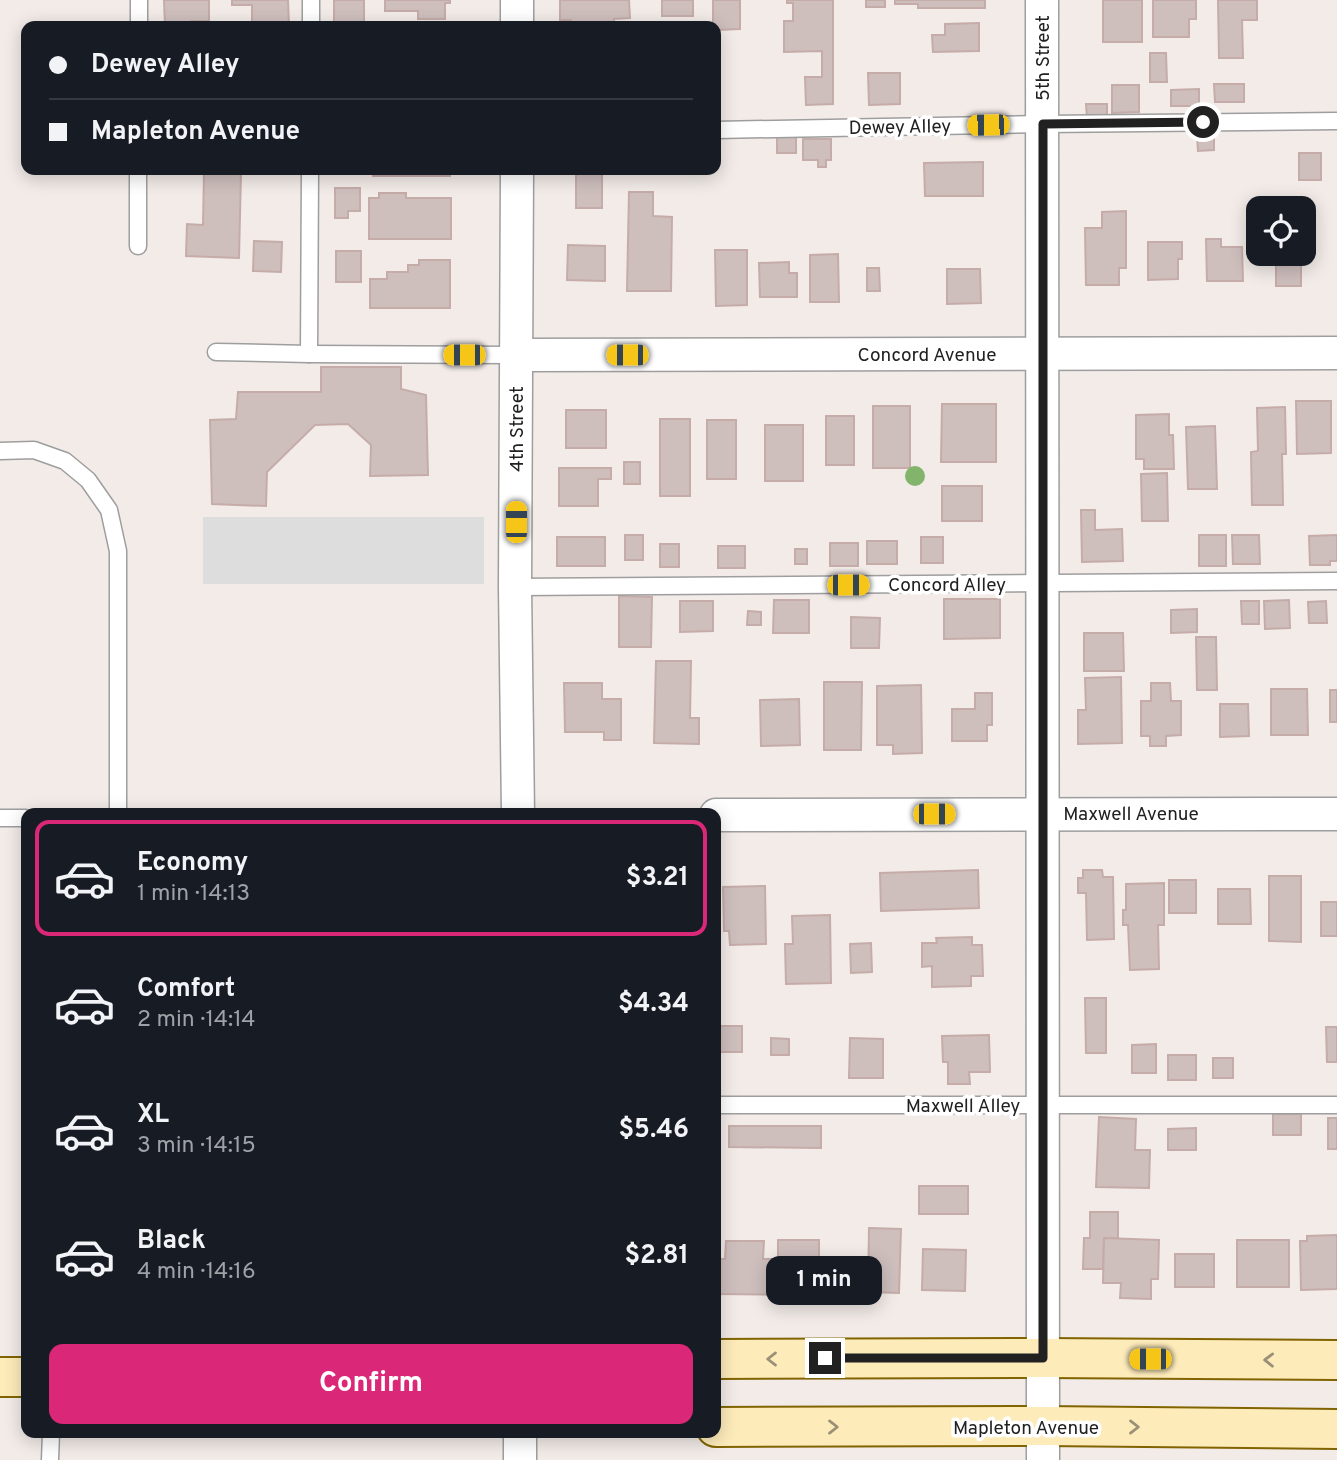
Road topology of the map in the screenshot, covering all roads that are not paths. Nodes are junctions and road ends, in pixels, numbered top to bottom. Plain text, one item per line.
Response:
1 (139, 0) edge
2 (311, 0) edge
3 (517, 0) edge
4 (1042, 0) edge
5 (139, 21) edge
6 (311, 21) edge
7 (517, 21) edge
8 (1337, 121) edge
9 (1043, 124) junction
10 (721, 130) edge
11 (138, 175) edge
12 (310, 175) edge
13 (517, 175) edge
14 (138, 246) dead end
15 (216, 352) dead end
16 (309, 354) junction
17 (1043, 354) junction
18 (1337, 354) edge
19 (516, 355) junction
20 (0, 451) edge
21 (1337, 581) edge
22 (1043, 583) junction
23 (515, 587) junction
24 (118, 808) edge
25 (518, 808) edge
26 (1043, 813) junction
27 (1337, 814) edge
28 (721, 815) edge
29 (0, 818) edge
30 (21, 818) edge
31 (721, 1105) edge
32 (1043, 1105) junction
33 (1337, 1105) edge
34 (1043, 1358) junction
35 (721, 1359) edge
36 (1337, 1360) edge
37 (0, 1377) edge
38 (21, 1377) edge
39 (721, 1427) edge
40 (1337, 1429) edge
41 (51, 1438) edge
42 (520, 1438) edge
43 (1043, 1443) edge
44 (50, 1460) edge
45 (520, 1460) edge

1 - 5 lane
2 - 6 lane
3 - 7 street
4 - 9 street, 5th Street
8 - 9 lane, Dewey Alley
9 - 10 lane, Dewey Alley
9 - 17 street, 5th Street
11 - 14 lane
12 - 16 lane
13 - 19 street, 4th Street
15 - 16 lane
16 - 19 lane
17 - 18 street, Concord Avenue
17 - 19 street, Concord Avenue
17 - 22 street, 5th Street
19 - 23 street, 4th Street
20 - 24 lane
21 - 22 lane, Concord Alley
22 - 23 lane, Concord Alley
22 - 26 street, 5th Street
23 - 25 street, 4th Street
26 - 27 street, Maxwell Avenue
26 - 28 street, Maxwell Avenue
26 - 32 street, 5th Street
29 - 30 lane
31 - 32 lane, Maxwell Alley
32 - 33 lane, Maxwell Alley
32 - 34 street, 5th Street
34 -> 35 street
36 -> 34 street
34 - 43 street, 5th Street
37 - 38 street
39 -> 43 street, Mapleton Avenue
43 -> 40 street, Mapleton Avenue
41 - 44 lane
42 - 45 street

